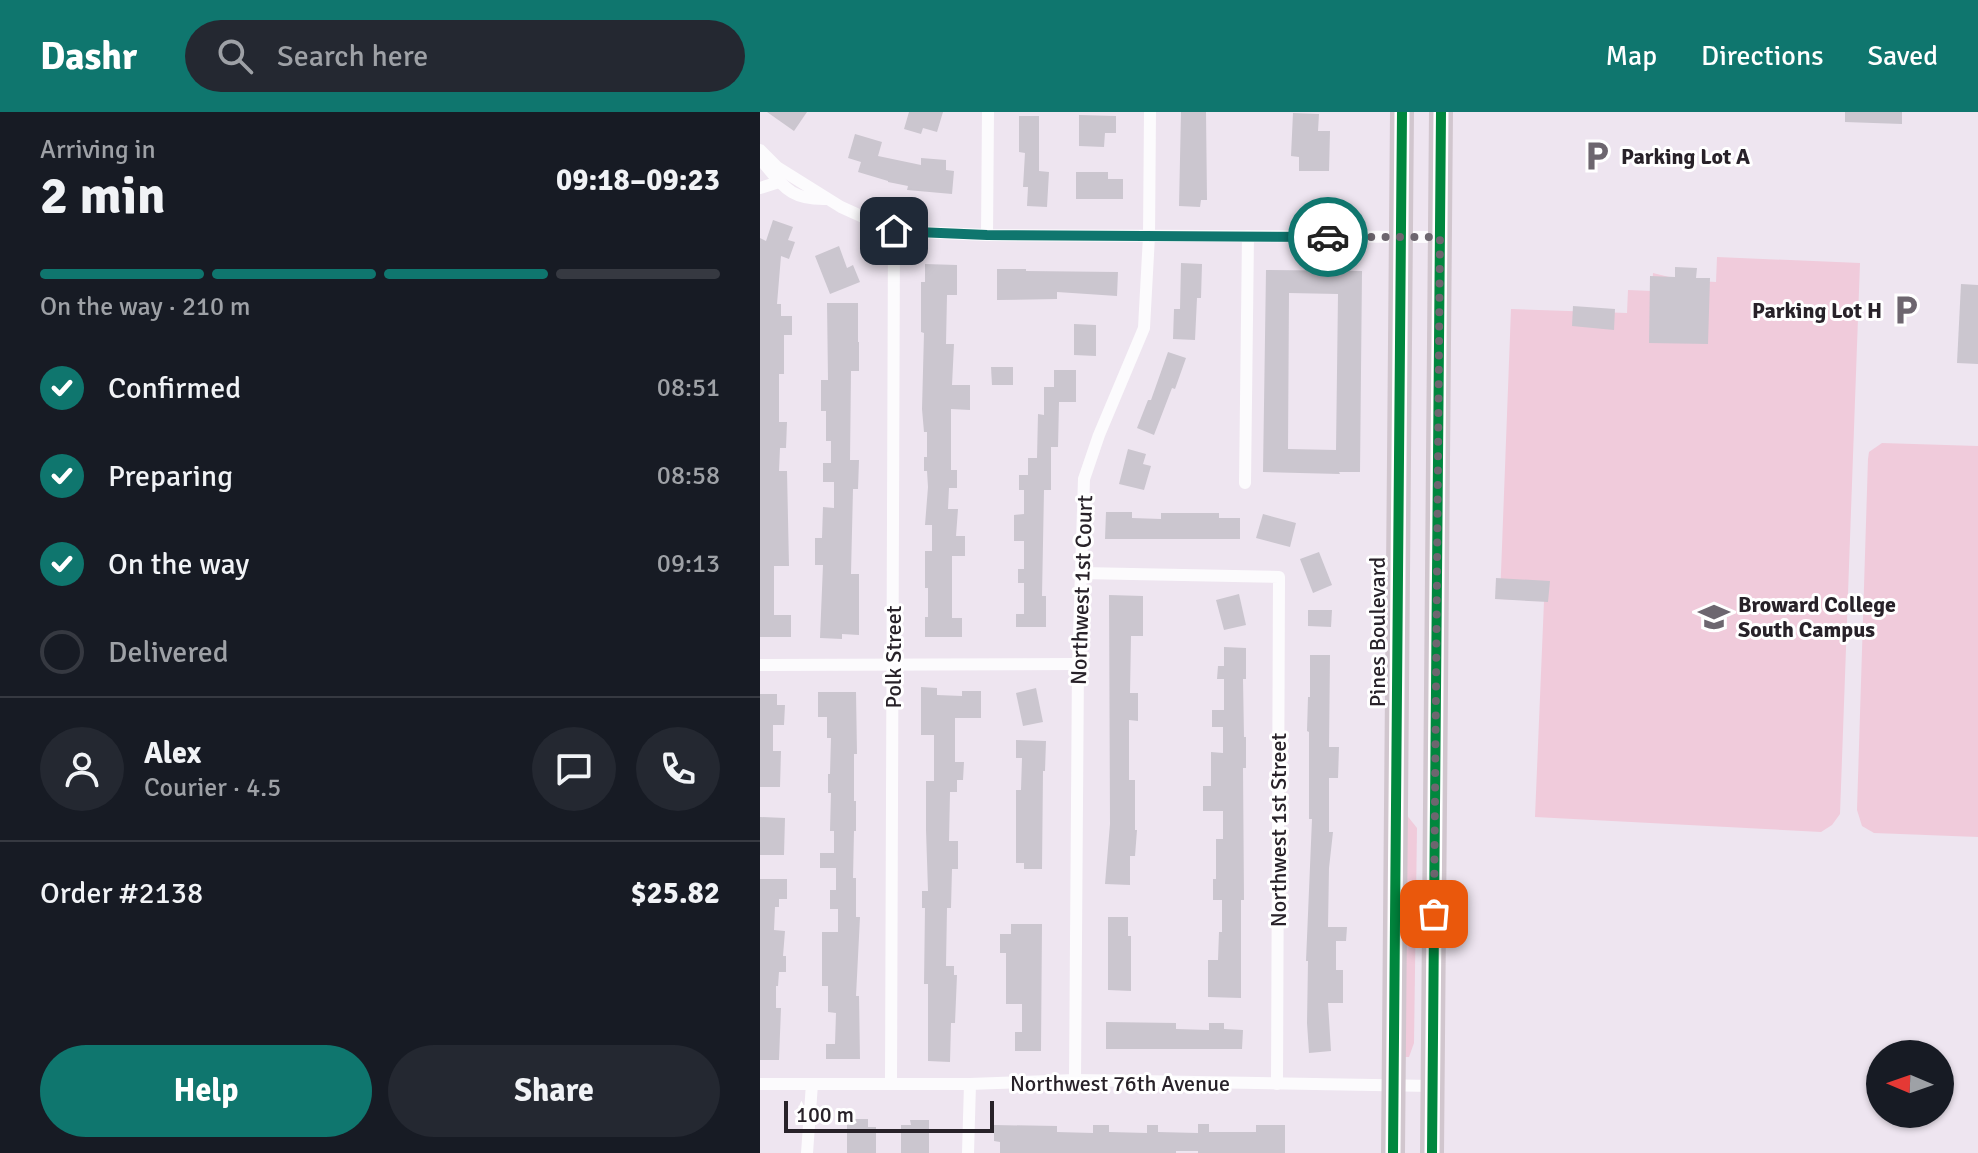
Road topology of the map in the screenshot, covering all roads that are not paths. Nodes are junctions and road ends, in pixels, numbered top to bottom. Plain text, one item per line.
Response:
1 (988, 112) edge
2 (1150, 112) edge
3 (1402, 112) edge
4 (1441, 112) edge
5 (762, 159) edge
6 (779, 182) junction
7 (760, 188) edge
8 (827, 199) junction
9 (894, 231) junction
10 (987, 235) junction
11 (1149, 236) junction
12 (1248, 236) junction
13 (1400, 237) junction
14 (1440, 237) junction
15 (1245, 483) dead end
16 (1081, 573) junction
17 (893, 664) junction
18 (1078, 664) junction
19 (760, 665) edge
20 (1075, 1080) junction
21 (891, 1083) junction
22 (760, 1084) edge
23 (812, 1084) junction
24 (970, 1084) junction
25 (1277, 1084) junction
26 (1433, 1086) junction
27 (1393, 1087) junction
28 (807, 1153) edge
29 (968, 1153) edge
30 (1393, 1153) edge
31 (1432, 1153) edge

1 - 10 street
2 - 11 street, Northwest 1st Court
3 - 13 highway, Pines Boulevard
4 - 14 highway
5 - 6 street
5 - 8 street
6 - 7 street
6 - 8 street
8 - 9 street
9 - 10 street
9 - 17 street, Polk Street
10 - 11 street
11 - 12 street
11 - 16 street, Northwest 1st Court
12 - 13 street
12 - 15 street
13 - 14 street
13 - 27 highway, Pines Boulevard
14 - 26 highway
16 - 18 street, Northwest 1st Court
16 - 25 street, Northwest 1st Street
17 - 18 street
17 - 19 street
17 - 21 street, Polk Street
18 - 20 street, Northwest 1st Court
20 - 24 street, Northwest 76th Avenue
20 - 25 street, Northwest 76th Avenue
21 - 23 street, Northwest 76th Avenue
21 - 24 street, Northwest 76th Avenue
22 - 23 street, Northwest 76th Avenue
23 - 28 street
24 - 29 street
25 - 27 street, Northwest 76th Avenue
26 - 27 street, Northwest 76th Avenue
26 - 31 highway
27 - 30 highway, Pines Boulevard

